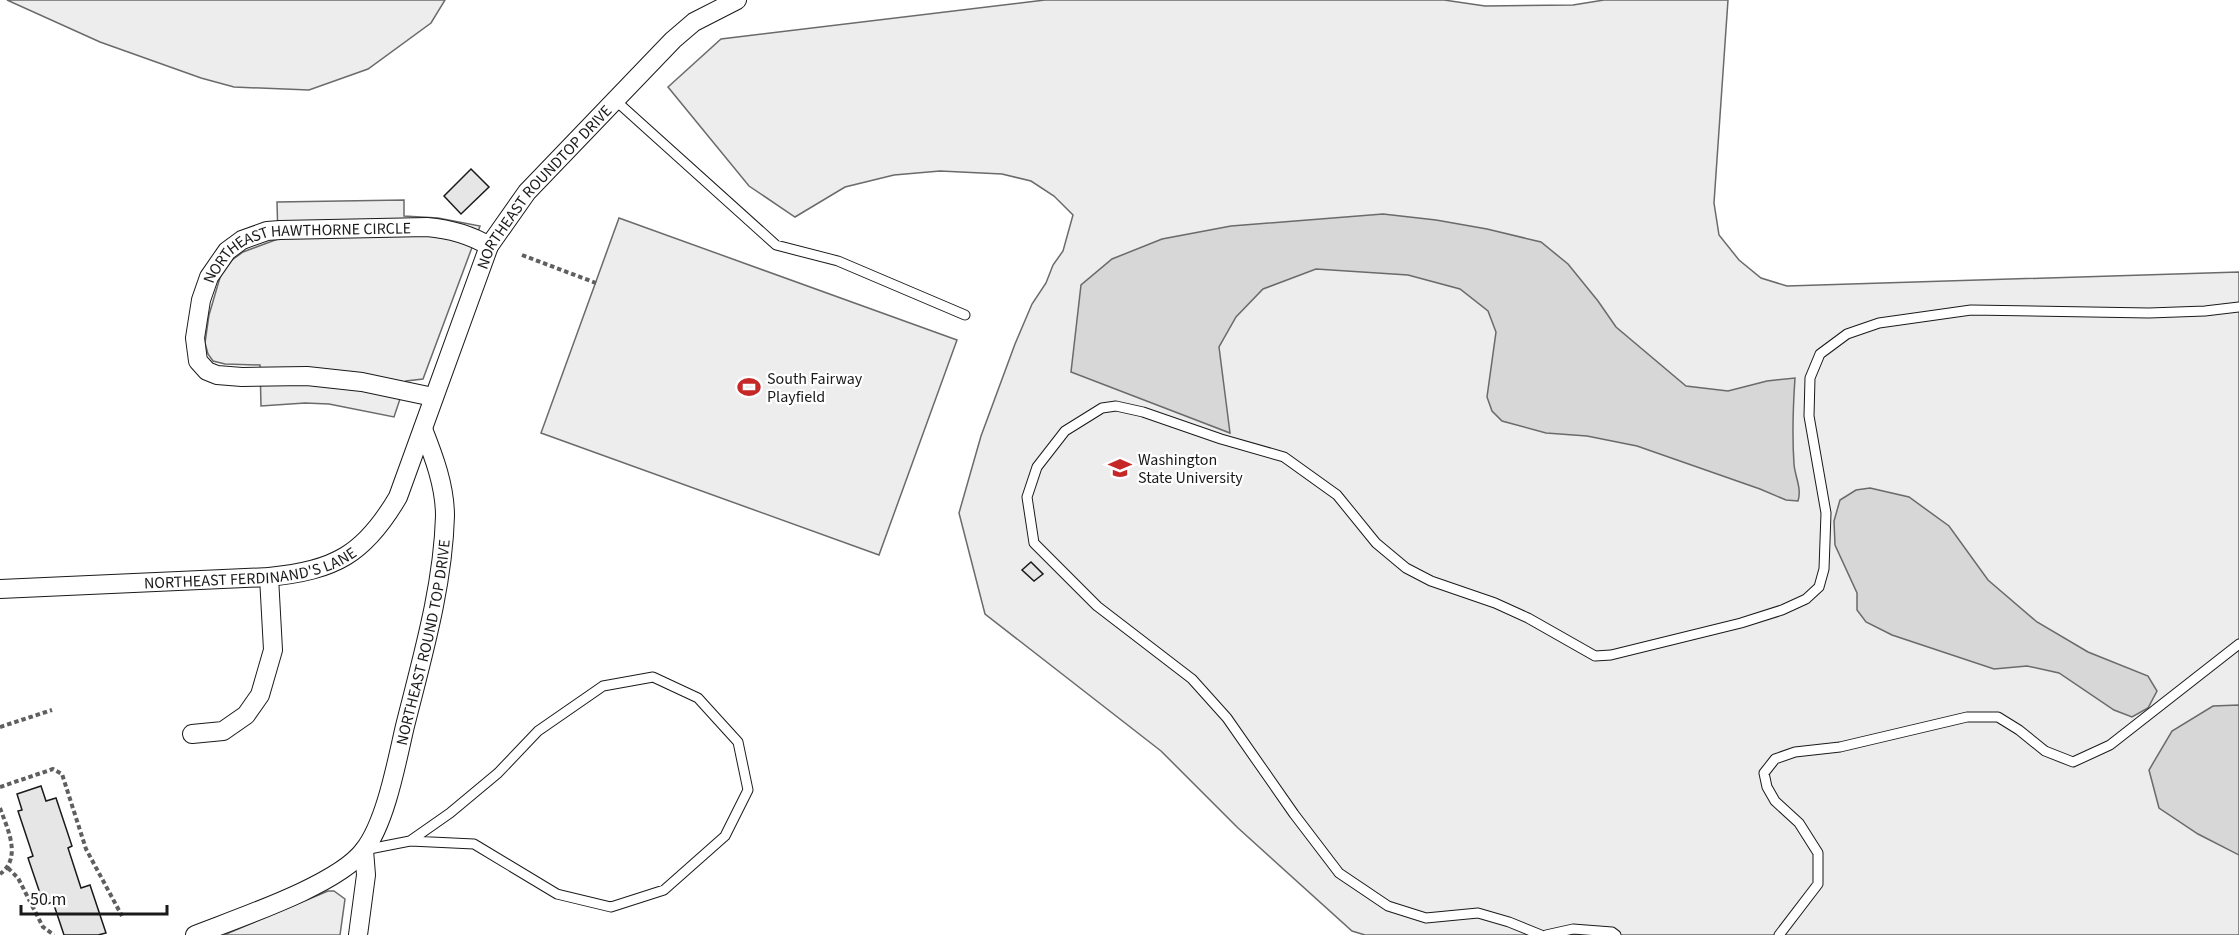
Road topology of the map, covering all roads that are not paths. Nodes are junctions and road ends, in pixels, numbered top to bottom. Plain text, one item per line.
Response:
1 (737, 0) edge
2 (615, 100) junction
3 (489, 246) junction
4 (2239, 307) edge
5 (965, 315) dead end
6 (434, 397) junction
7 (423, 429) junction
8 (269, 577) junction
9 (0, 589) edge
10 (2239, 644) edge
11 (192, 734) dead end
12 (410, 841) junction
13 (364, 850) junction
14 (195, 935) edge
15 (358, 935) edge
16 (1541, 935) edge
17 (1546, 935) edge
18 (1616, 935) edge
19 (1779, 935) edge

1 - 2 street, NORTHEAST ROUNDTOP DRIVE
2 - 3 street, NORTHEAST ROUNDTOP DRIVE
2 - 5 lane
3 - 6 street, NORTHEAST ROUNDTOP DRIVE
3 - 6 street, NORTHEAST HAWTHORNE CIRCLE
4 - 16 lane
6 - 7 street, NORTHEAST ROUNDTOP DRIVE
7 - 8 street, NORTHEAST FERDINAND'S LANE
7 - 13 street, NORTHEAST ROUND TOP DRIVE
8 - 9 street, NORTHEAST FERDINAND'S LANE
8 - 11 street
10 - 19 lane
12 - 12 lane
12 - 13 lane
13 - 14 street
13 - 15 street
17 - 18 lane

